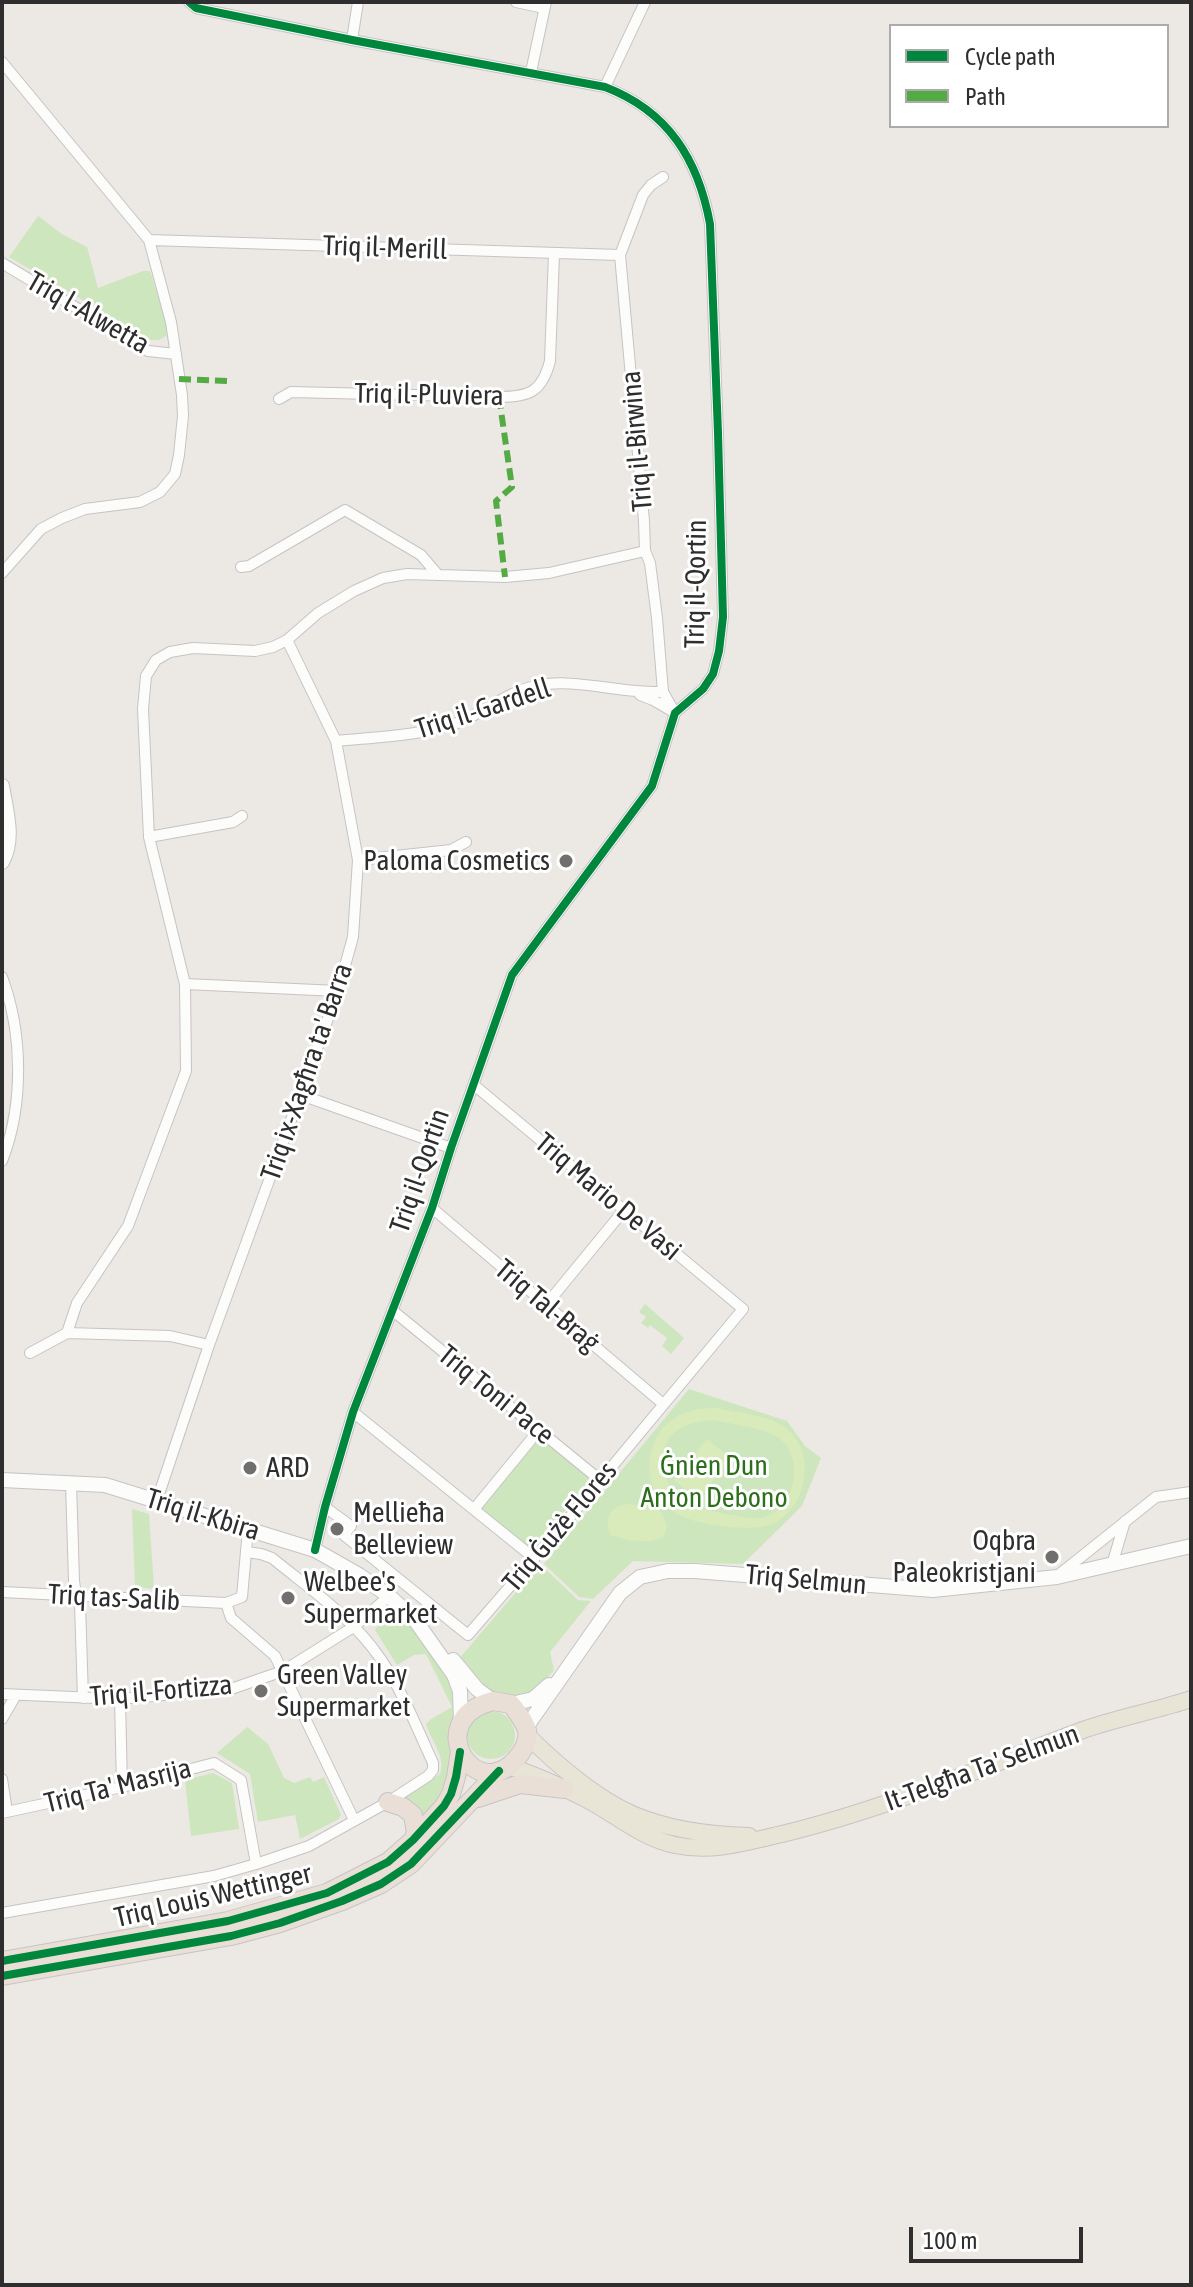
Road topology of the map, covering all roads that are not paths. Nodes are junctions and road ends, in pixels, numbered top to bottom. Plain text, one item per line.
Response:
1 (189, 2) edge
2 (358, 2) edge
3 (516, 2) edge
4 (645, 2) edge
5 (545, 5) edge
6 (352, 40) junction
7 (2, 62) edge
8 (531, 72) junction
9 (605, 87) junction
10 (663, 177) dead end
11 (149, 240) junction
12 (554, 254) junction
13 (620, 255) junction
14 (2, 263) edge
15 (176, 354) junction
16 (279, 399) dead end
17 (645, 551) junction
18 (241, 567) dead end
19 (2, 573) edge
20 (438, 575) junction
21 (287, 640) junction
22 (630, 692) junction
23 (663, 692) junction
24 (675, 713) junction
25 (336, 741) junction
26 (2, 786) edge
27 (242, 816) dead end
28 (149, 837) junction
29 (466, 842) dead end
30 (358, 860) junction
31 (2, 862) edge
32 (2, 977) edge
33 (185, 984) junction
34 (338, 991) junction
35 (474, 1085) junction
36 (301, 1095) junction
37 (451, 1148) junction
38 (2, 1161) edge
39 (432, 1208) junction
40 (624, 1210) junction
41 (546, 1305) junction
42 (743, 1309) joint
43 (392, 1310) junction
44 (67, 1333) junction
45 (209, 1345) junction
46 (30, 1353) dead end
47 (662, 1403) junction
48 (353, 1412) junction
49 (539, 1430) junction
50 (2, 1480) edge
51 (600, 1480) junction
52 (71, 1482) junction
53 (1191, 1492) edge
54 (157, 1500) junction
55 (325, 1507) junction
56 (475, 1508) junction
57 (1126, 1519) junction
58 (248, 1529) junction
59 (1191, 1546) edge
60 (315, 1550) junction
61 (246, 1552) junction
62 (534, 1558) junction
63 (1112, 1565) junction
64 (1057, 1577) junction
65 (2, 1592) edge
66 (76, 1595) junction
67 (389, 1596) junction
68 (226, 1603) junction
69 (355, 1626) junction
70 (283, 1671) junction
71 (562, 1675) junction
72 (2, 1694) edge
73 (16, 1695) junction
74 (83, 1698) junction
75 (120, 1699) junction
76 (1191, 1699) edge
77 (502, 1703) junction
78 (2, 1719) edge
79 (461, 1723) junction
80 (527, 1731) junction
81 (460, 1752) junction
82 (505, 1769) junction
83 (2, 1779) edge
84 (122, 1787) junction
85 (565, 1789) junction
86 (475, 1799) junction
87 (388, 1802) junction
88 (5, 1813) edge
89 (354, 1820) junction
90 (772, 1836) junction
91 (413, 1840) junction
92 (256, 1864) junction
93 (2, 1913) edge
94 (2, 1961) edge
95 (2, 1976) edge

1 - 6 street, Triq il-Qortin
2 - 6 street
3 - 5 street
4 - 9 street
5 - 8 street
6 - 8 street, Triq il-Qortin
7 - 11 street
8 - 9 street, Triq il-Qortin
9 - 24 street, Triq il-Qortin
10 - 13 street, Triq il-Birwina
11 - 12 street, Triq il-Merill
11 - 15 street
12 - 13 street, Triq il-Merill
12 - 16 street, Triq il-Pluviera
13 - 17 street, Triq il-Birwina
14 - 15 street, Triq l-Alwetta
15 - 19 street
17 - 20 street
17 - 23 street, Triq il-Birwina
18 - 20 street
20 - 21 street
21 - 25 street, Triq ix-Xagħra ta' Barra
21 - 28 street
22 - 23 street, Triq il-Gardell
22 - 24 street, Triq il-Gardell
22 - 25 street, Triq il-Gardell
23 - 24 street, Triq il-Birwina
24 - 35 street, Triq il-Qortin
25 - 30 street, Triq ix-Xagħra ta' Barra
26 - 31 street
27 - 28 street
28 - 33 street
29 - 30 street
30 - 34 street, Triq ix-Xagħra ta' Barra
32 - 38 street
33 - 34 street
33 - 44 street
34 - 36 street, Triq ix-Xagħra ta' Barra
35 - 37 street, Triq il-Qortin
35 - 40 street, Triq Mario De Vasi
36 - 37 street
36 - 45 street, Triq ix-Xagħra ta' Barra
37 - 39 street, Triq il-Qortin
39 - 41 street, Triq Tal-Braġ
39 - 43 street, Triq il-Qortin
40 - 41 street
40 - 42 street, Triq Mario De Vasi
41 - 47 street, Triq Tal-Braġ
42 - 47 street, Triq Ġużè Flores
43 - 48 street, Triq il-Qortin
43 - 49 street, Triq Toni Pace
44 - 45 street
44 - 46 street
45 - 54 street, Triq ix-Xagħra ta' Barra
47 - 51 street, Triq Ġużè Flores
48 - 55 street, Triq il-Qortin
48 - 56 street
49 - 51 street, Triq Toni Pace
49 - 56 street
50 - 52 street, Triq il-Kbira
51 - 62 street, Triq Ġużè Flores
52 - 54 street, Triq il-Kbira
52 - 66 street
53 - 57 street
54 - 58 street, Triq il-Kbira
55 - 60 street, Triq il-Qortin
55 - 62 street, Triq Ġużè Flores
56 - 62 street
57 - 63 street
57 - 64 street
58 - 60 street, Triq il-Kbira
58 - 61 street
59 - 63 street, Triq Selmun
60 - 67 street, Triq il-Kbira
61 - 68 street
61 - 69 street
63 - 64 street, Triq Selmun
64 - 71 street, Triq Selmun
65 - 66 street, Triq tas-Salib
66 - 68 street, Triq tas-Salib
66 - 74 street
67 - 69 street, Triq il-Fortizza
67 - 77 street, Triq il-Kbira
67 - 79 street, Triq il-Kbira
68 - 70 street
69 - 70 street, Triq il-Fortizza
69 - 87 street
70 - 75 street, Triq il-Fortizza
70 - 89 street
71 - 77 street, Triq Selmun
71 - 80 street, Triq Selmun
72 - 73 street, Triq il-Fortizza
73 - 74 street, Triq il-Fortizza
73 - 78 street
74 - 75 street, Triq il-Fortizza
75 - 84 street
76 - 90 main road, It-Telgħa Ta' Selmun
77 - 79 highway
77 - 80 highway
79 - 81 highway
80 - 82 highway
80 - 90 main road, It-Telgħa Ta' Selmun
81 - 82 highway
81 - 91 highway, Triq Louis Wettinger
82 - 85 main road, It-Telgħa Ta' Selmun
82 - 86 highway, Triq Louis Wettinger
83 - 88 street
84 - 88 street, Triq Ta' Masrija
84 - 92 street, Triq Ta' Masrija
85 - 86 highway
85 - 90 main road, It-Telgħa Ta' Selmun
86 - 95 highway, Triq Louis Wettinger
87 - 89 street
87 - 91 highway
89 - 92 street
91 - 94 highway, Triq Louis Wettinger
92 - 93 street

